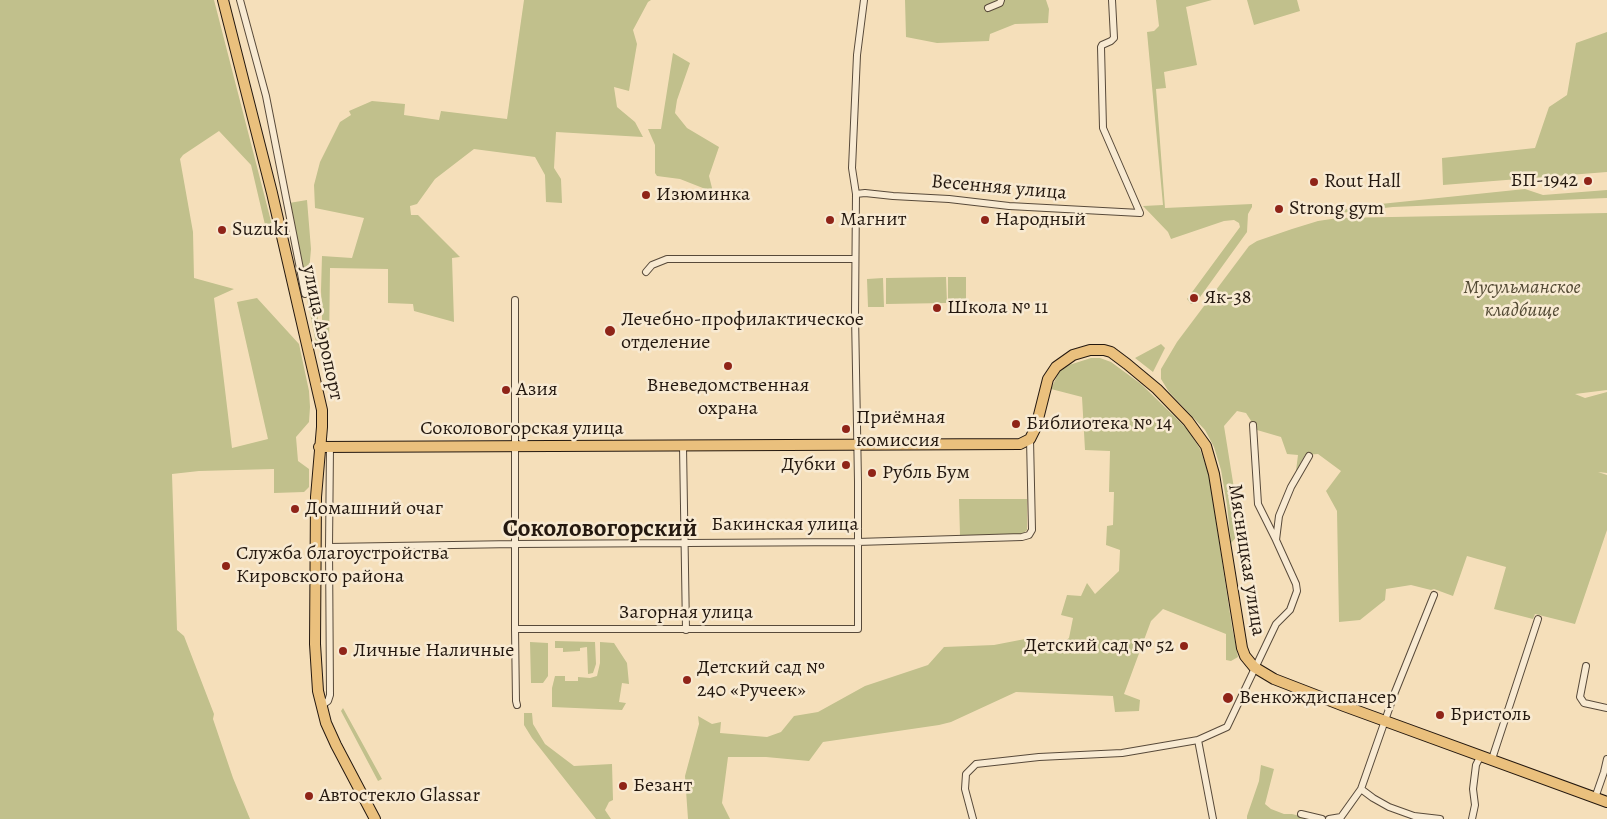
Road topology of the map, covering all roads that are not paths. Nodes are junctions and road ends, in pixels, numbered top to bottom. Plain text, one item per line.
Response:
1 (223, 0) edge
2 (240, 0) edge
3 (864, 0) edge
4 (1001, 0) edge
5 (1112, 0) edge
6 (988, 8) dead end
7 (856, 194) junction
8 (855, 259) junction
9 (646, 272) dead end
10 (305, 294) dead end
11 (515, 300) dead end
12 (1253, 425) dead end
13 (1028, 441) junction
14 (857, 444) junction
15 (514, 446) junction
16 (683, 446) junction
17 (319, 447) junction
18 (330, 447) junction
19 (1309, 456) dead end
20 (1276, 540) junction
21 (684, 542) junction
22 (857, 542) junction
23 (515, 544) junction
24 (329, 547) junction
25 (1434, 594) dead end
26 (1538, 619) dead end
27 (515, 630) junction
28 (686, 630) junction
29 (1586, 666) dead end
30 (1254, 667) junction
31 (517, 705) dead end
32 (321, 706) junction
33 (1607, 708) edge
34 (1384, 721) junction
35 (1198, 740) junction
36 (1481, 755) junction
37 (1607, 759) edge
38 (1492, 760) junction
39 (1606, 767) edge
40 (1361, 789) junction
41 (1595, 798) junction
42 (1607, 802) edge
43 (1301, 814) dead end
44 (375, 819) edge
45 (973, 819) edge
46 (1213, 819) edge
47 (1322, 819) edge
48 (1329, 819) edge
49 (1440, 819) edge
50 (1472, 819) edge

1 - 17 main road, улица Аэропорт
2 - 10 street
3 - 7 street
4 - 6 street
5 - 7 street, Весенняя улица
7 - 8 street
8 - 9 street
8 - 14 street
11 - 15 street
12 - 20 street
13 - 14 main road, Соколовогорская улица
13 - 22 street, Бакинская улица
13 - 30 main road, Мясницкая улица
14 - 16 main road, Соколовогорская улица
14 - 22 street
15 - 16 main road, Соколовогорская улица
15 - 18 main road, Соколовогорская улица
15 - 23 street
16 - 21 street
17 - 18 main road, Соколовогорская улица
17 - 32 main road, улица Аэропорт
18 - 24 street
19 - 20 street
20 - 30 street
21 - 22 street, Бакинская улица
21 - 23 street, Бакинская улица
21 - 28 street
22 - 28 street, Загорная улица
23 - 24 street, Бакинская улица
23 - 27 street
24 - 32 street
25 - 34 street
26 - 38 street
27 - 28 street, Загорная улица
27 - 31 street
29 - 33 street
30 - 34 main road, Мясницкая улица
30 - 35 street
32 - 44 main road, улица Аэропорт
34 - 36 main road, Мясницкая улица
34 - 40 street
35 - 45 street
35 - 46 street
36 - 38 main road, Мясницкая улица
36 - 50 street
37 - 39 street
38 - 41 main road, Мясницкая улица
39 - 41 street
40 - 48 street
40 - 49 street
41 - 42 main road, Мясницкая улица
43 - 47 street

